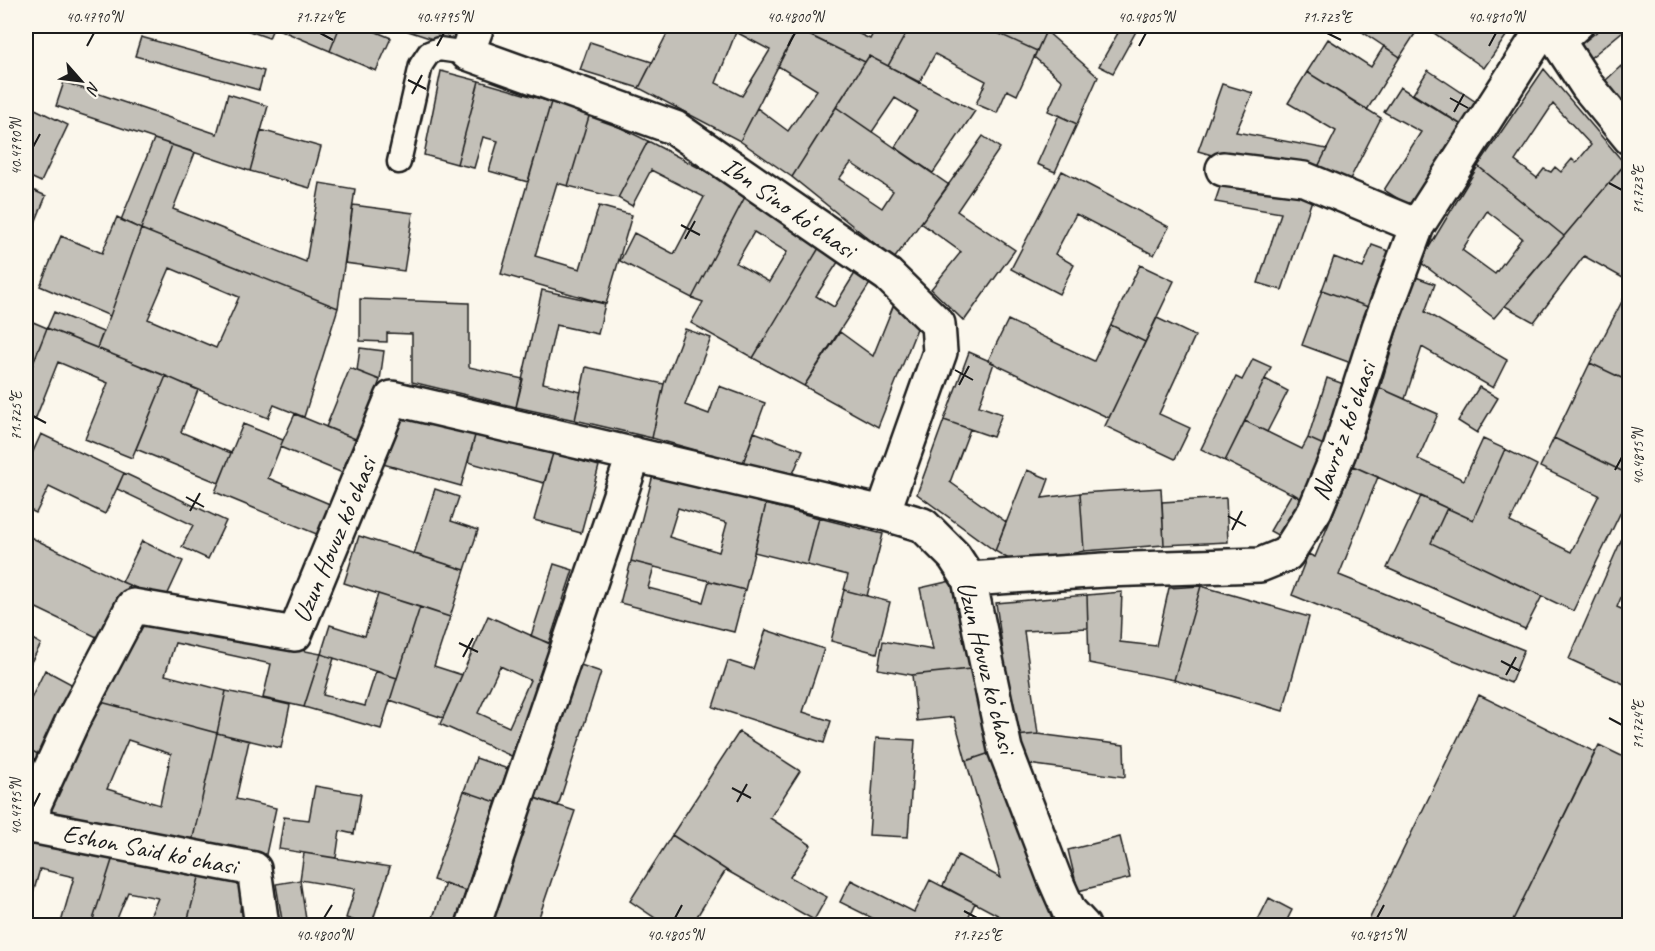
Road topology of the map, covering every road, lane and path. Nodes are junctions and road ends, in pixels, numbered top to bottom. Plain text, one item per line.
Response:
1 (1559, 31) edge
2 (472, 39) edge
3 (1629, 138) edge
4 (399, 162) dead end
5 (1223, 170) dead end
6 (1417, 226) junction
7 (634, 454) junction
8 (884, 513) junction
9 (969, 579) junction
10 (29, 826) edge
11 (262, 926) edge
12 (472, 926) edge
13 (1083, 926) edge

1 - 3 street, Navroʻz koʻchasi
1 - 6 street, Navroʻz koʻchasi
2 - 4 lane
2 - 8 street, Ibn Sino koʻchasi
5 - 6 street
6 - 9 street, Navroʻz koʻchasi
7 - 8 street, Uzun Hovuz koʻchasi
7 - 10 street, Uzun Hovuz koʻchasi
7 - 12 street
8 - 9 street, Uzun Hovuz koʻchasi
9 - 13 street, Uzun Hovuz koʻchasi
10 - 11 street, Eshon Said koʻchasi

